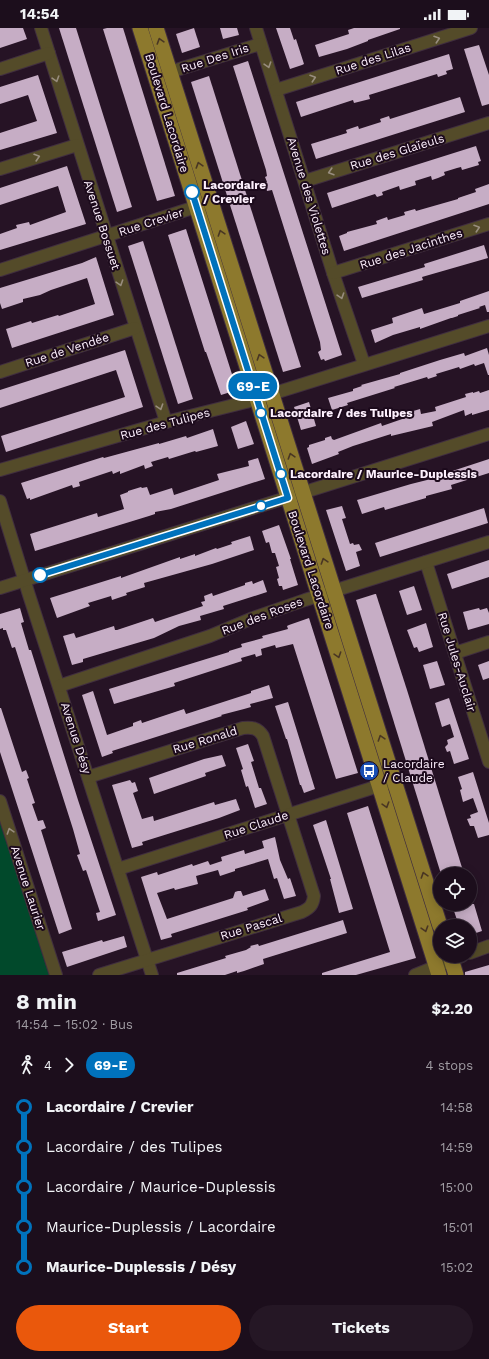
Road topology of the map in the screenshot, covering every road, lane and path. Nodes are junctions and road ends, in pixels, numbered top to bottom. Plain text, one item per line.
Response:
1 (41, 28) edge
2 (140, 28) edge
3 (156, 28) edge
4 (256, 28) edge
5 (471, 28) edge
6 (260, 44) junction
7 (49, 53) junction
8 (0, 69) edge
9 (170, 72) junction
10 (276, 90) junction
11 (489, 123) edge
12 (77, 145) junction
13 (0, 169) edge
14 (305, 181) junction
15 (211, 202) junction
16 (196, 207) junction
17 (489, 224) edge
18 (106, 236) junction
19 (0, 270) edge
20 (333, 273) junction
21 (489, 326) edge
22 (135, 328) junction
23 (364, 364) junction
24 (0, 372) edge
25 (272, 394) junction
26 (257, 399) junction
27 (166, 422) junction
28 (489, 434) edge
29 (0, 470) edge
30 (303, 493) junction
31 (288, 498) junction
32 (0, 501) edge
33 (489, 542) edge
34 (426, 562) junction
35 (25, 580) junction
36 (0, 588) edge
37 (334, 591) junction
38 (319, 595) junction
39 (489, 642) edge
40 (455, 653) junction
41 (59, 686) junction
42 (486, 744) edge
43 (489, 762) edge
44 (88, 777) junction
45 (394, 781) junction
46 (380, 785) junction
47 (0, 801) edge
48 (288, 814) junction
49 (118, 869) junction
50 (438, 919) edge
51 (489, 946) edge
52 (477, 950) edge
53 (147, 960) junction
54 (447, 963) edge
55 (455, 963) edge
56 (438, 971) edge
57 (56, 975) edge
58 (99, 975) edge
59 (152, 975) edge
60 (415, 975) edge
61 (456, 975) edge

1 - 7 street, Avenue Bossuet
2 - 16 main road, Boulevard Lacordaire
9 -> 3 main road, Boulevard Lacordaire
4 - 6 street, Avenue des Violettes
10 -> 5 street, Rue des Lilas
6 - 9 street, Rue Des Iris
6 -> 10 street, Avenue des Violettes
7 - 8 street
7 -> 12 street, Avenue Bossuet
15 -> 9 main road, Boulevard Lacordaire
10 - 14 street, Avenue des Violettes
11 -> 14 street, Rue des Glaïeuls
13 -> 12 street
12 - 18 street, Avenue Bossuet
14 - 20 street, Avenue des Violettes
15 - 16 street, Rue Crevier
25 -> 15 main road, Boulevard Lacordaire
16 - 18 street, Rue Crevier
16 - 26 main road, Boulevard Lacordaire
20 -> 17 street, Rue des Jacinthes
18 - 19 street, Rue Crevier
18 -> 22 street, Avenue Bossuet
20 -> 23 street, Avenue des Violettes
21 - 23 street, Rue des Tulipes
22 - 24 street, Rue de Vendée
22 -> 27 street, Avenue Bossuet
23 - 25 street, Rue des Tulipes
25 - 26 street, Rue des Tulipes
30 -> 25 main road, Boulevard Lacordaire
26 - 27 street, Rue des Tulipes
26 - 31 main road, Boulevard Lacordaire
27 - 29 street, Rue des Tulipes
28 - 30 street
30 - 31 street
37 -> 30 main road, Boulevard Lacordaire
31 - 35 street
31 - 38 main road, Boulevard Lacordaire
32 - 35 street, Avenue Désy
33 - 34 street, Rue des Roses
34 - 37 street, Rue des Roses
34 - 40 street, Rue Jules-Auclair
35 - 36 street
35 - 41 street, Avenue Désy
37 - 38 street, Rue des Roses
45 -> 37 main road, Boulevard Lacordaire
38 - 41 street, Rue des Roses
38 -> 46 main road, Boulevard Lacordaire
39 - 40 street
40 - 42 street, Rue Jules-Auclair
41 - 44 street, Avenue Désy
42 - 43 street, Rue Jules-Auclair
44 - 48 street, Rue Ronald
44 - 49 street, Avenue Désy
45 - 46 street, Rue Claude
50 -> 45 main road, Boulevard Lacordaire
46 - 48 street, Rue Claude
46 -> 56 main road, Boulevard Lacordaire
57 -> 47 street, Avenue Laurier
48 - 49 street, Rue Claude
48 - 53 street, Rue Pascal
49 - 53 street, Avenue Désy
51 - 52 street
53 - 58 street, Rue Pascal
53 - 59 street, Avenue Désy
54 - 56 street
55 - 61 main road
56 - 60 street

